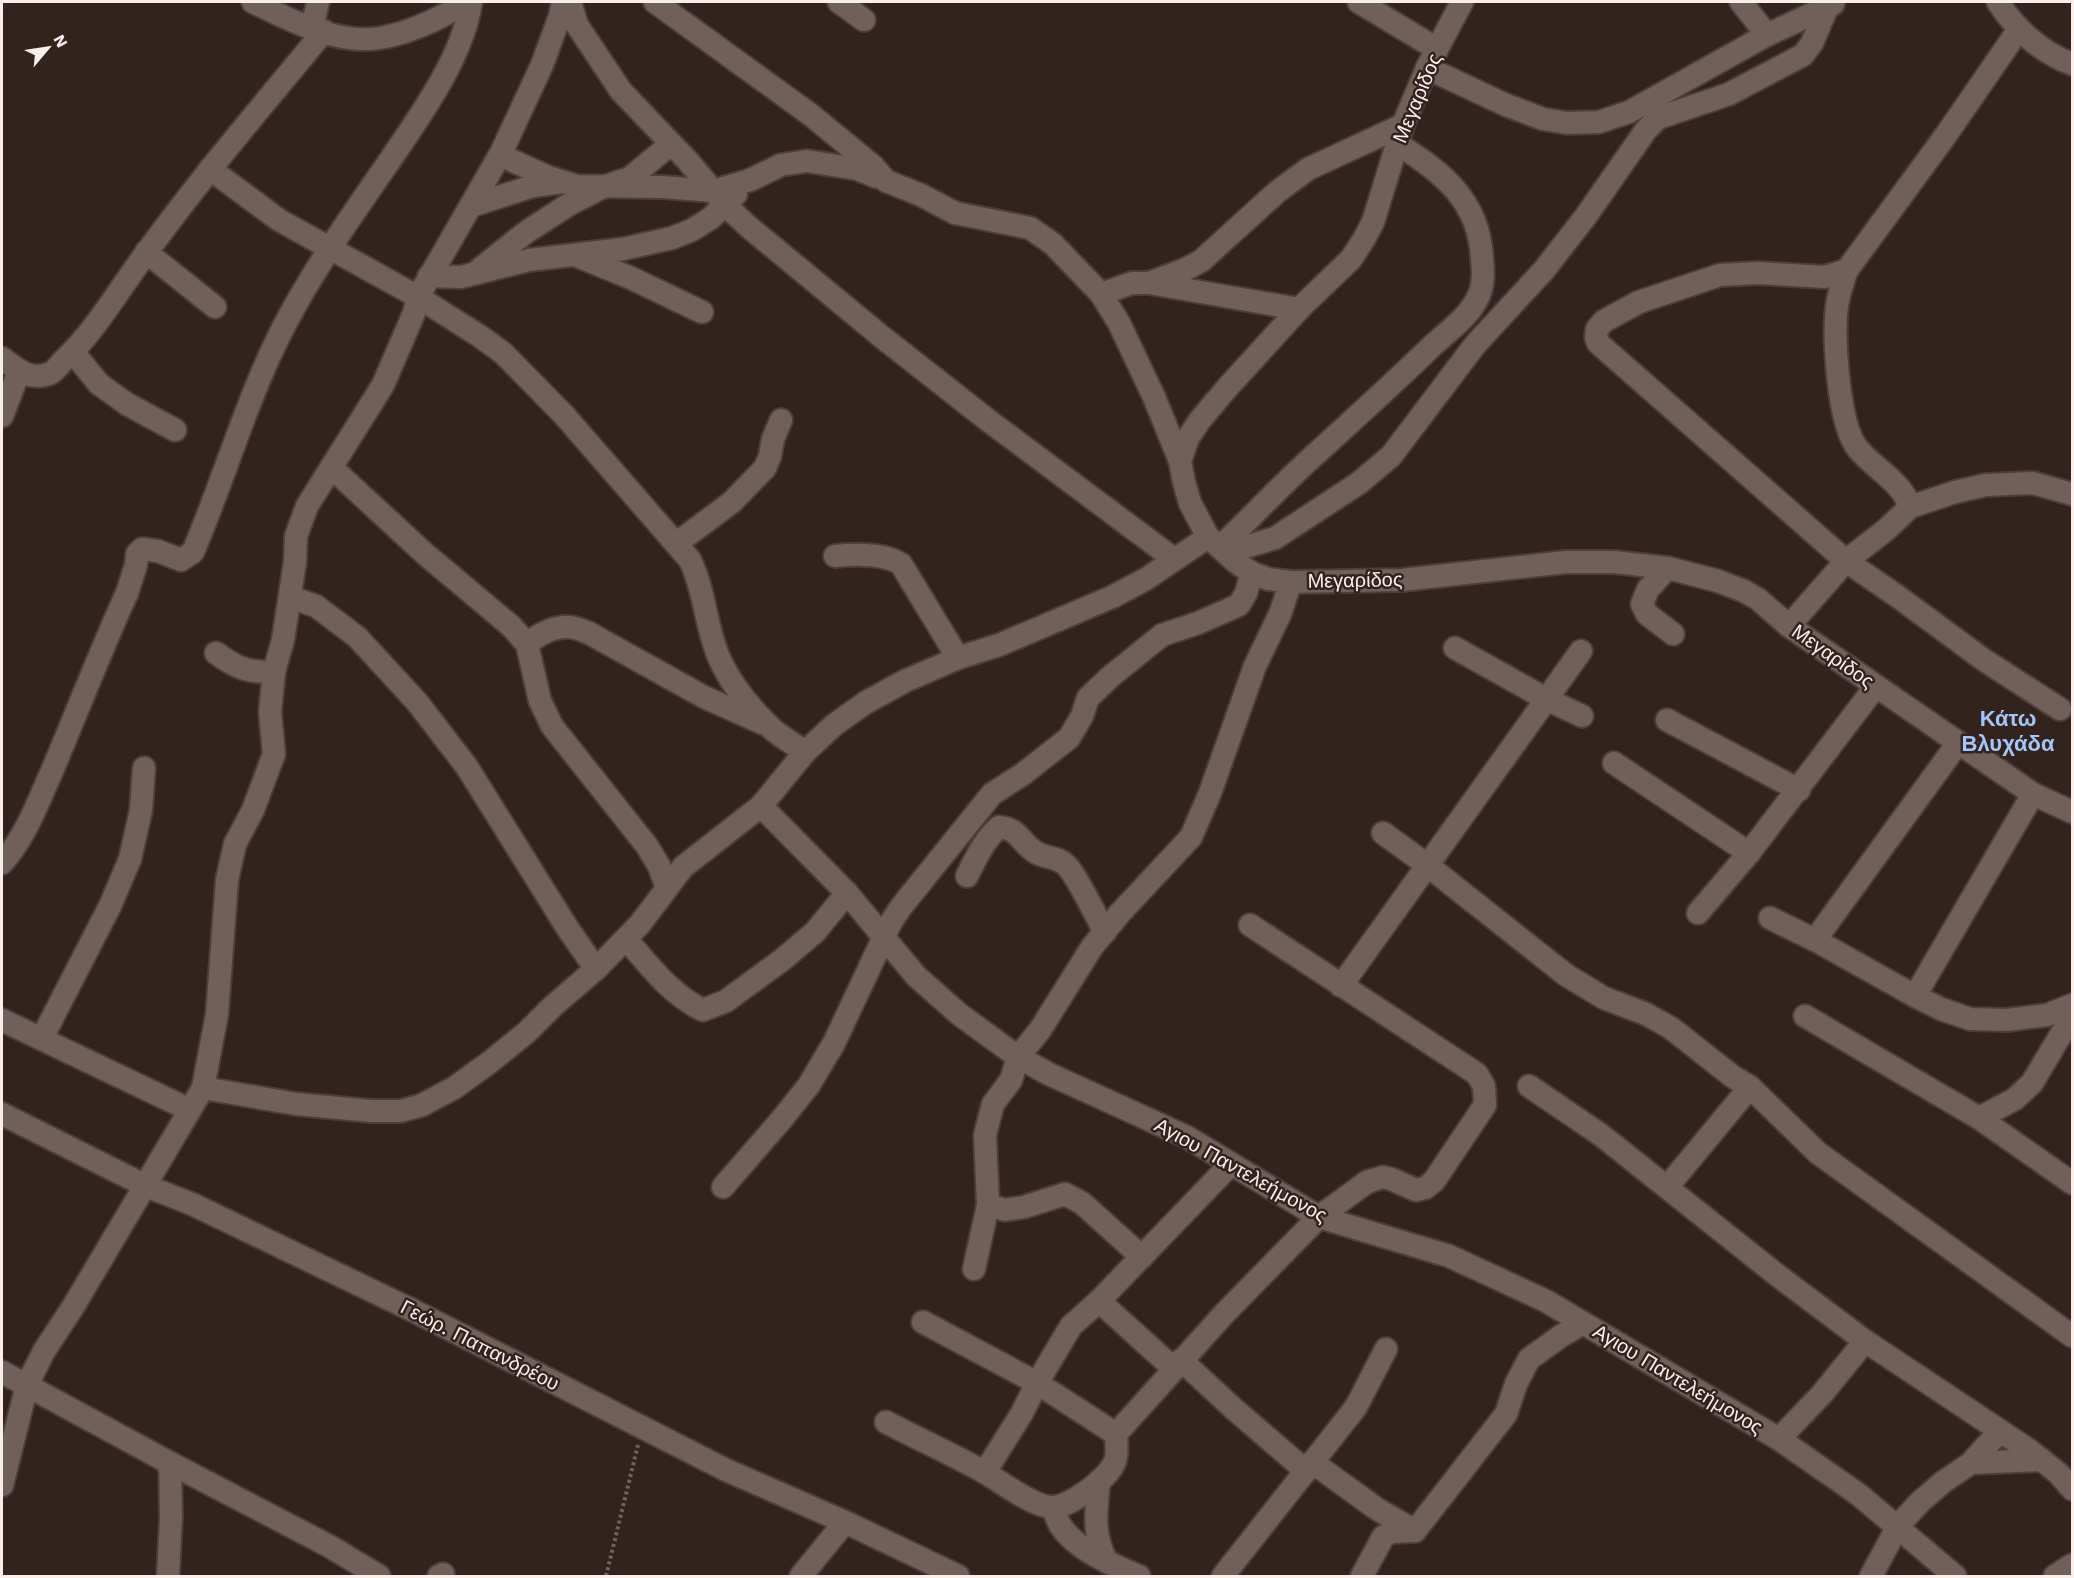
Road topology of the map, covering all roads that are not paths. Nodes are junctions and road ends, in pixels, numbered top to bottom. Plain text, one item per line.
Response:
1 (253, 2) edge
2 (318, 2) edge
3 (470, 2) edge
4 (563, 2) edge
5 (570, 2) edge
6 (655, 2) edge
7 (839, 2) edge
8 (1359, 2) edge
9 (1462, 2) edge
10 (1741, 2) edge
11 (1998, 2) edge
12 (1832, 5) edge
13 (864, 20) dead end
14 (2019, 29) junction
15 (318, 30) junction
16 (1767, 35) junction
17 (1432, 59) junction
18 (2073, 64) edge
19 (1400, 134) junction
20 (671, 144) junction
21 (500, 155) junction
22 (210, 169) junction
23 (886, 180) junction
24 (563, 182) junction
25 (603, 187) junction
26 (720, 198) junction
27 (471, 206) junction
28 (329, 249) junction
29 (146, 252) junction
30 (574, 254) junction
31 (1847, 270) junction
32 (475, 273) junction
33 (429, 276) junction
34 (1149, 283) junction
35 (1101, 294) junction
36 (418, 297) junction
37 (215, 307) dead end
38 (1299, 309) junction
39 (702, 312) dead end
40 (73, 352) junction
41 (2, 358) edge
42 (19, 372) junction
43 (2, 416) edge
44 (781, 420) dead end
45 (175, 430) dead end
46 (1180, 461) junction
47 (332, 468) junction
48 (2073, 494) edge
49 (1910, 507) junction
50 (1214, 542) junction
51 (677, 543) junction
52 (835, 556) dead end
53 (1174, 560) junction
54 (1846, 561) junction
55 (1668, 568) junction
56 (1252, 573) junction
57 (1291, 582) junction
58 (290, 597) junction
59 (1790, 626) junction
60 (1673, 634) dead end
61 (527, 644) junction
62 (1455, 648) dead end
63 (1581, 651) dead end
64 (216, 653) dead end
65 (958, 658) junction
66 (274, 672) junction
67 (1876, 686) junction
68 (1548, 700) junction
69 (2060, 709) dead end
70 (1582, 716) dead end
71 (1667, 720) dead end
72 (772, 728) junction
73 (1958, 743) junction
74 (805, 752) junction
75 (1614, 763) dead end
76 (144, 768) dead end
77 (785, 775) junction
78 (1799, 790) junction
79 (2033, 794) junction
80 (761, 807) junction
81 (2073, 812) edge
82 (1383, 833) dead end
83 (1749, 853) junction
84 (2, 863) edge
85 (1427, 865) junction
86 (967, 876) dead end
87 (667, 888) junction
88 (847, 893) junction
89 (1698, 913) dead end
90 (1770, 918) dead end
91 (1250, 925) dead end
92 (1105, 932) junction
93 (885, 937) junction
94 (626, 939) junction
95 (1815, 940) junction
96 (596, 969) junction
97 (1341, 986) junction
98 (1915, 996) junction
99 (2073, 1005) edge
100 (1805, 1016) dead end
101 (2073, 1016) edge
102 (2, 1020) edge
103 (42, 1038) junction
104 (1018, 1057) junction
105 (1529, 1086) dead end
106 (1750, 1087) junction
107 (202, 1088) junction
108 (190, 1110) junction
109 (2, 1114) edge
110 (1979, 1118) junction
111 (1231, 1164) junction
112 (2073, 1183) edge
113 (146, 1186) junction
114 (1668, 1186) junction
115 (723, 1187) dead end
116 (988, 1205) junction
117 (1319, 1216) junction
118 (1142, 1257) junction
119 (974, 1269) dead end
120 (1099, 1301) junction
121 (923, 1322) dead end
122 (1583, 1323) junction
123 (2073, 1336) edge
124 (1864, 1341) junction
125 (1386, 1349) dead end
126 (1177, 1364) junction
127 (2, 1372) edge
128 (1037, 1383) junction
129 (27, 1385) junction
130 (886, 1422) dead end
131 (2000, 1431) junction
132 (1116, 1434) junction
133 (1779, 1438) junction
134 (2042, 1460) junction
135 (170, 1463) junction
136 (1971, 1463) junction
137 (1310, 1467) junction
138 (985, 1473) junction
139 (1099, 1481) junction
140 (2, 1485) edge
141 (2073, 1489) edge
142 (1053, 1508) junction
143 (845, 1522) junction
144 (1898, 1526) junction
145 (1415, 1531) junction
146 (1107, 1562) junction
147 (2073, 1565) edge
148 (168, 1576) edge
149 (379, 1576) edge
150 (801, 1576) edge
151 (958, 1576) edge
152 (1139, 1576) edge
153 (1223, 1576) edge
154 (1362, 1576) edge
155 (1871, 1576) edge
156 (1955, 1576) edge
157 (2055, 1576) edge

1 - 15 street
2 - 15 street
3 - 15 street
3 - 28 street
4 - 21 street
5 - 20 street
6 - 23 street
7 - 13 street
8 - 17 street
9 - 17 street, Μεγαρίδος
10 - 16 street
11 - 14 street
12 - 16 street
12 - 50 street
14 - 18 street
14 - 31 street
15 - 22 street
16 - 17 street
17 - 19 street, Μεγαρίδος
19 - 34 street
19 - 38 street, Μεγαρίδος
19 - 50 street
20 - 25 street
20 - 26 street
21 - 24 street
21 - 27 street
22 - 28 street
22 - 29 street
23 - 26 street
23 - 35 street
24 - 25 street
24 - 27 street
25 - 26 street
25 - 32 street
26 - 30 street
26 - 53 street
27 - 33 street
28 - 36 street
28 - 84 street
29 - 37 street
29 - 40 street
30 - 32 street
30 - 39 street
31 - 49 street
31 - 54 street
32 - 33 street
33 - 36 street
34 - 35 street
34 - 38 street
35 - 46 street
36 - 47 street
36 - 51 street
38 - 46 street, Μεγαρίδος
40 - 42 street
40 - 45 street
41 - 42 street
42 - 43 street
44 - 51 street
46 - 50 street, Μεγαρίδος
47 - 58 street
47 - 61 street
48 - 49 street
49 - 54 street
50 - 53 street
50 - 56 street, Μεγαρίδος
51 - 72 street
52 - 65 street
53 - 65 street
54 - 59 street
54 - 69 street
55 - 57 street, Μεγαρίδος
55 - 59 street, Μεγαρίδος
55 - 60 street
56 - 57 street, Μεγαρίδος
56 - 93 street
57 - 92 street
58 - 66 street
58 - 96 street
59 - 67 street, Μεγαρίδος
61 - 72 street
61 - 87 street
62 - 68 street
63 - 68 street
64 - 66 street
65 - 74 street
66 - 107 street
67 - 73 street, Μεγαρίδος
67 - 78 street
68 - 70 street
68 - 85 street
71 - 78 street
72 - 74 street
72 - 77 street
73 - 79 street, Μεγαρίδος
73 - 95 street
74 - 77 street
75 - 83 street
76 - 103 street
77 - 80 street
78 - 83 street
79 - 81 street, Μεγαρίδος
79 - 98 street
80 - 87 street
80 - 88 street, Αγιου Παντελεήμονος
82 - 85 street
83 - 89 street
85 - 97 street
85 - 106 street
86 - 92 street
87 - 94 street
88 - 93 street, Αγιου Παντελεήμονος
88 - 94 street
90 - 95 street
91 - 97 street
92 - 104 street
93 - 104 street, Αγιου Παντελεήμονος
93 - 115 street
94 - 96 street
95 - 98 street
96 - 107 street
97 - 117 street
98 - 99 street
100 - 110 street
101 - 110 street
102 - 103 street
103 - 108 street
104 - 111 street, Αγιου Παντελεήμονος
104 - 116 street
105 - 114 street
106 - 114 street
106 - 123 street
107 - 108 street
108 - 113 street
109 - 113 street, Γεώρ. Παπανδρέου
110 - 112 street
111 - 117 street, Αγιου Παντελεήμονος
111 - 118 street
113 - 129 street
113 - 143 street, Γεώρ. Παπανδρέου
114 - 124 street
116 - 118 street
116 - 119 street
117 - 122 street, Αγιου Παντελεήμονος
117 - 126 street
118 - 120 street
120 - 126 street
120 - 128 street
121 - 128 street
122 - 133 street, Αγιου Παντελεήμονος
122 - 145 street
124 - 131 street
124 - 133 street
125 - 137 street
126 - 132 street
126 - 137 street
127 - 129 street
128 - 132 street
128 - 138 street
129 - 135 street
129 - 140 street
130 - 138 street
131 - 134 street
131 - 136 street
132 - 139 street
133 - 144 street, Αγιου Παντελεήμονος
134 - 136 street
134 - 141 street
135 - 148 street
135 - 149 street
136 - 144 street
137 - 145 street
137 - 153 street
138 - 142 street
139 - 142 street
139 - 146 street
142 - 146 street
143 - 150 street
143 - 151 street, Γεώρ. Παπανδρέου
144 - 155 street
144 - 156 street, Αγιου Παντελεήμονος
145 - 154 street
146 - 152 street
147 - 157 street

